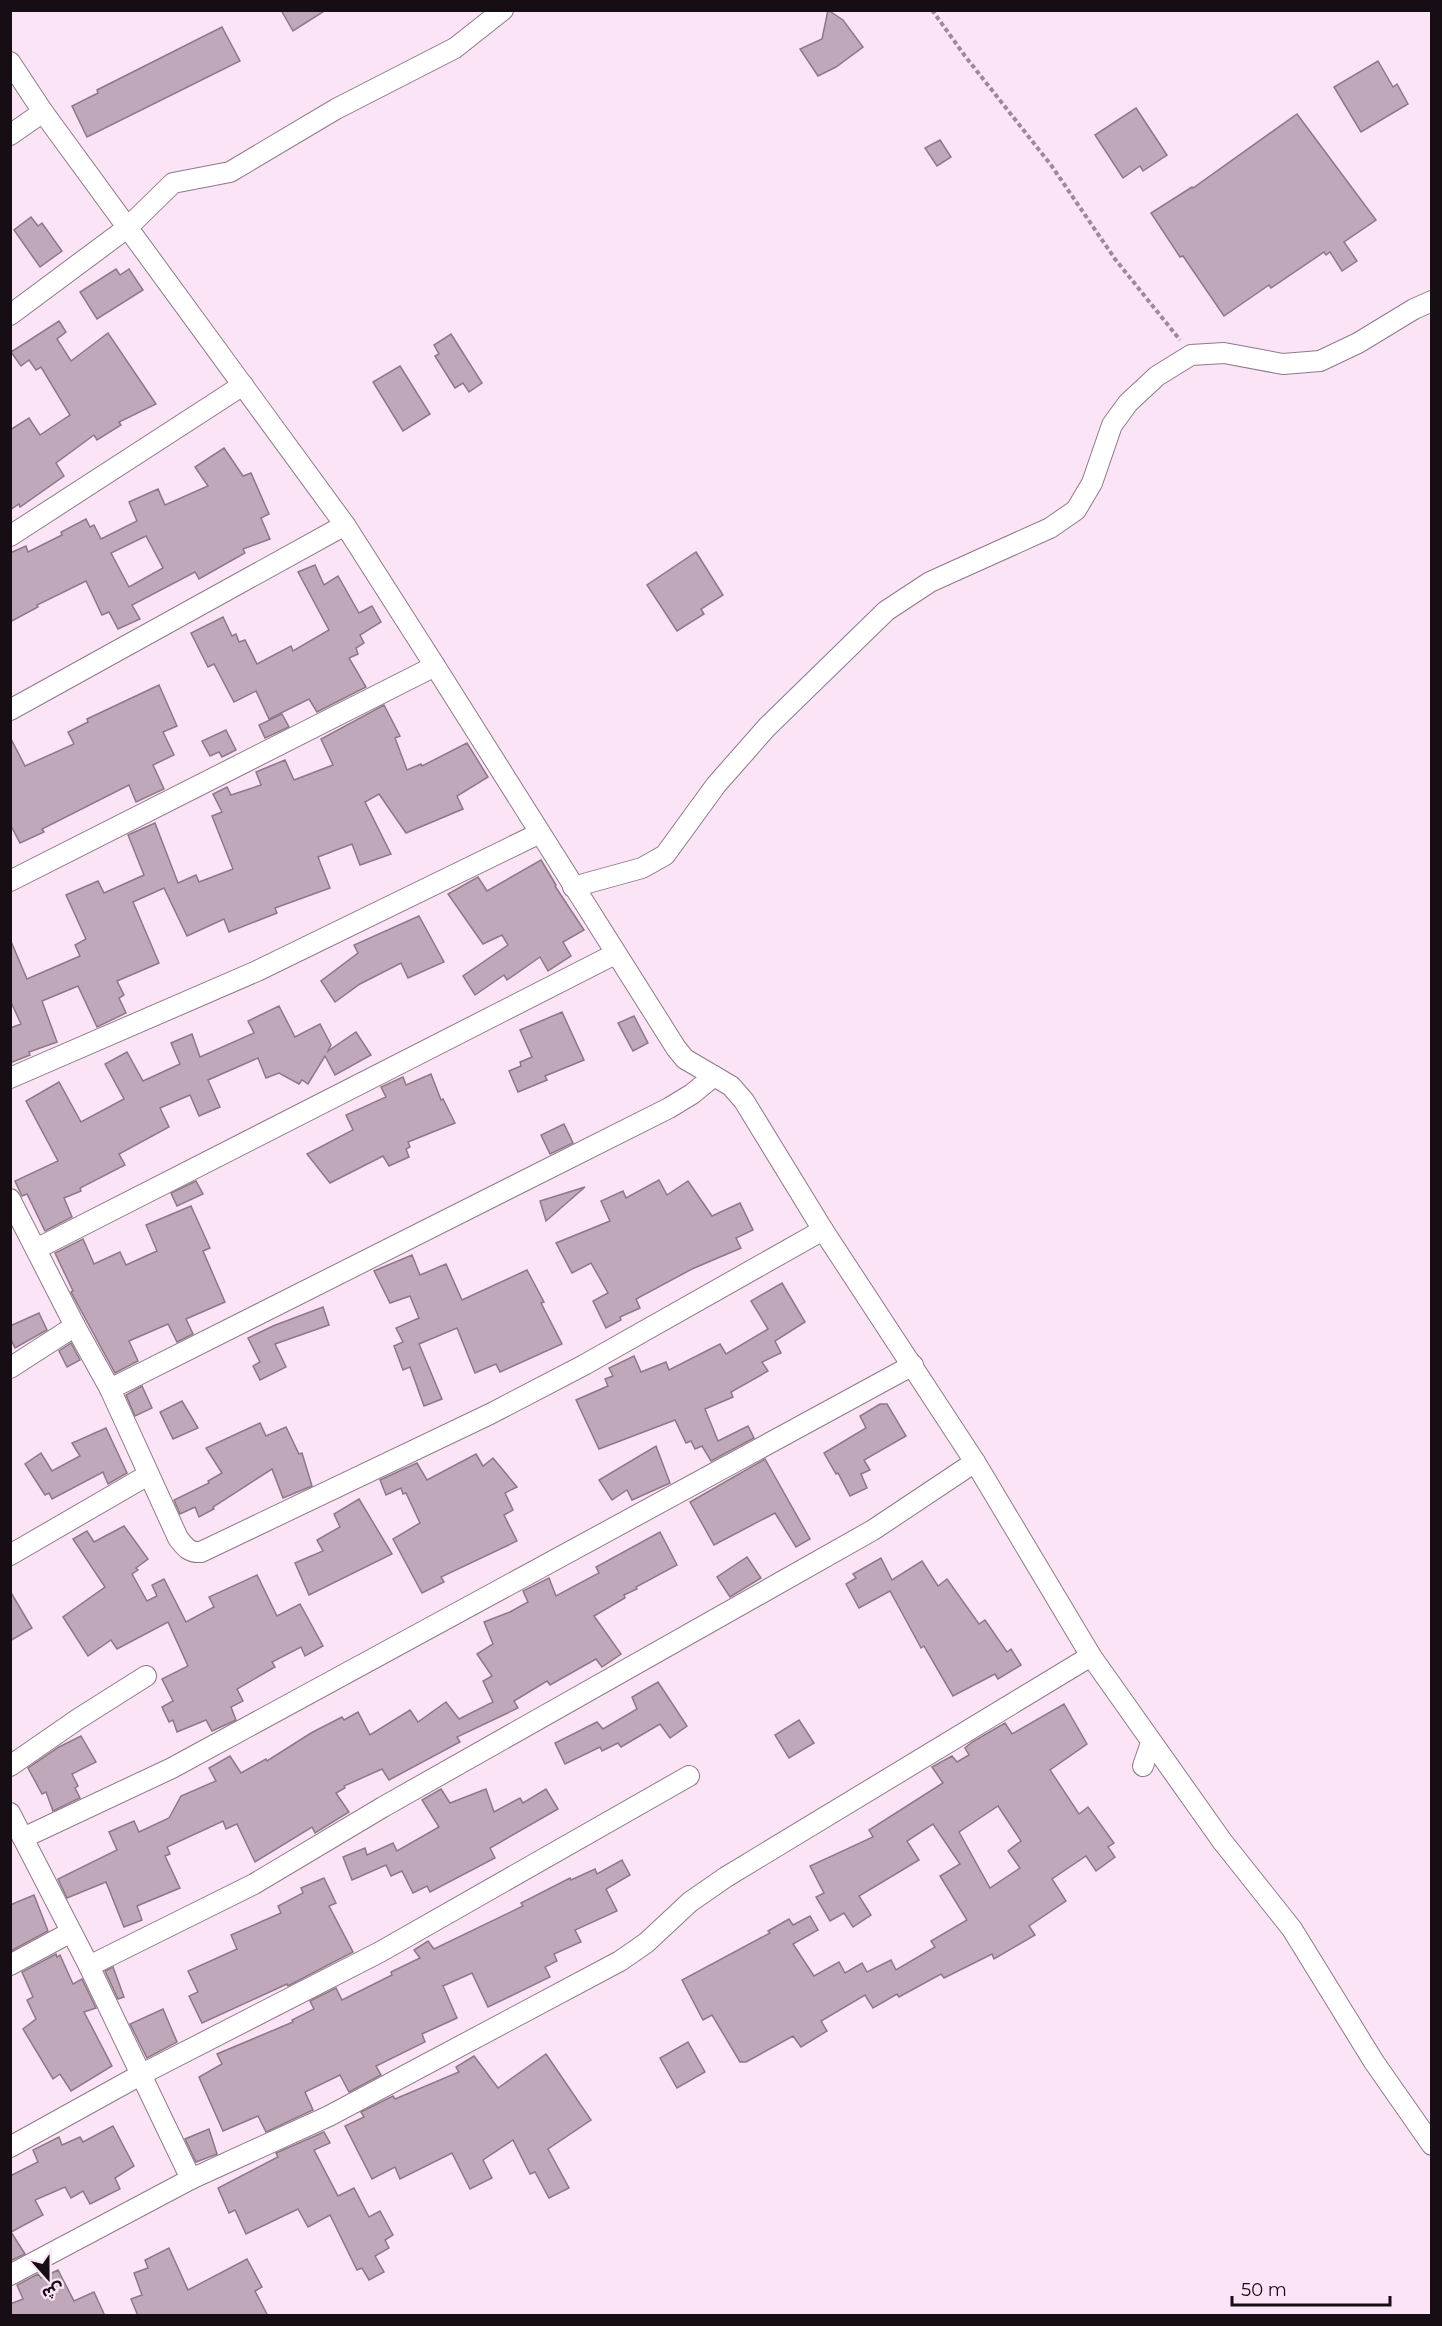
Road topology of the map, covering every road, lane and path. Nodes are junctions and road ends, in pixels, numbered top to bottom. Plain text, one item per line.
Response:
1 (503, 10) edge
2 (933, 10) edge
3 (10, 62) edge
4 (43, 112) junction
5 (10, 135) edge
6 (127, 228) junction
7 (1431, 301) edge
8 (10, 315) edge
9 (1191, 355) junction
10 (243, 385) junction
11 (345, 525) junction
12 (10, 536) edge
13 (435, 666) junction
14 (10, 710) edge
15 (540, 832) junction
16 (10, 881) edge
17 (573, 887) junction
18 (615, 954) junction
19 (714, 1076) junction
20 (10, 1078) edge
21 (13, 1213) edge
22 (823, 1230) junction
23 (36, 1249) junction
24 (75, 1326) junction
25 (913, 1365) junction
26 (10, 1368) edge
27 (110, 1389) junction
28 (975, 1462) junction
29 (148, 1475) junction
30 (10, 1555) edge
31 (1091, 1656) junction
32 (146, 1676) dead end
33 (1151, 1743) junction
34 (10, 1766) edge
35 (1143, 1766) dead end
36 (689, 1776) dead end
37 (10, 1813) edge
38 (23, 1838) junction
39 (71, 1932) junction
40 (10, 1965) edge
41 (89, 1966) junction
42 (142, 2074) junction
43 (1431, 2145) edge
44 (10, 2147) edge
45 (191, 2179) junction
46 (10, 2275) edge

1 - 6 street
2 - 9 path
3 - 4 street
4 - 5 street
4 - 6 street
6 - 8 street
6 - 10 street
7 - 9 street
9 - 17 street
10 - 11 street
10 - 12 street
11 - 13 street
11 - 14 street
13 - 15 street
13 - 16 street
15 - 17 street
15 - 20 street
17 - 18 street
18 - 19 street
18 - 23 street
19 - 22 street
19 - 27 street
21 - 23 street
22 - 25 street
22 - 29 street
23 - 24 street
24 - 26 street
24 - 27 street
25 - 28 street
25 - 38 street
27 - 29 street
28 - 31 street
28 - 41 street
29 - 30 street
31 - 33 street
31 - 45 street
32 - 34 street
33 - 35 street
33 - 43 street
36 - 42 street
37 - 38 street
38 - 39 street
39 - 40 street
39 - 41 street
41 - 42 street
42 - 44 street
42 - 45 street
45 - 46 street

